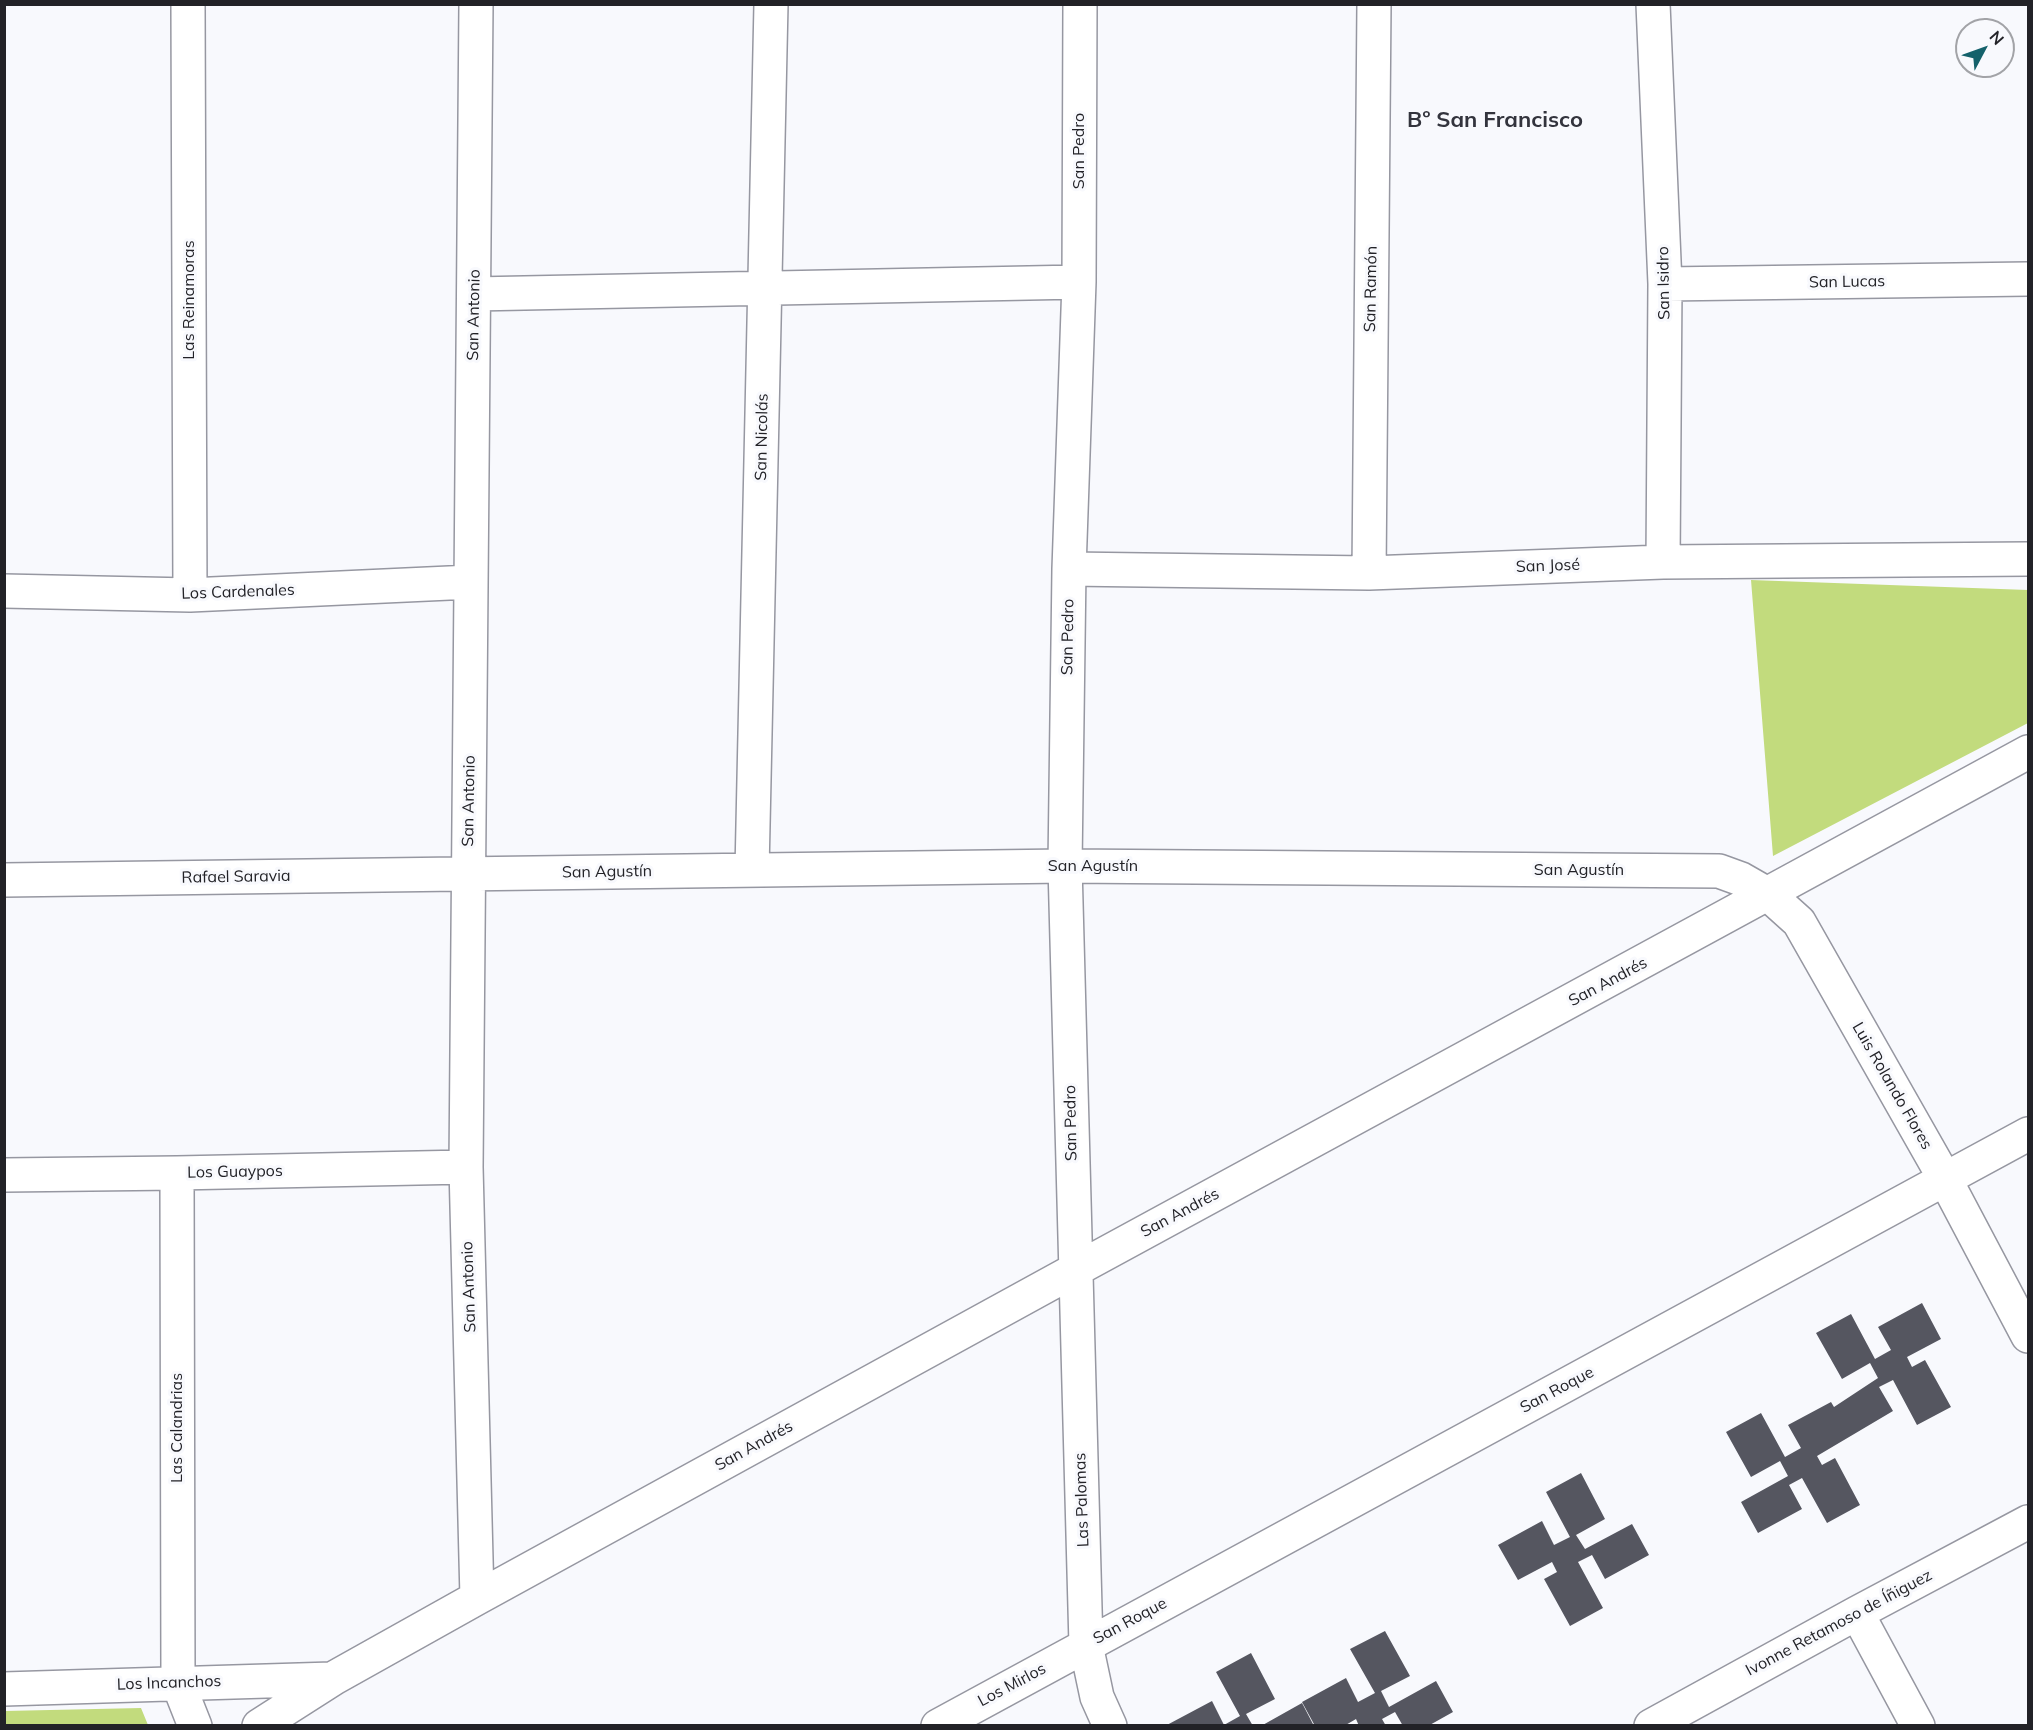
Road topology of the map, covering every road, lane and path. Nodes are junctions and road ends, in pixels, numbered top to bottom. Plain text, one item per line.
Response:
1 (188, 4) edge
2 (476, 4) edge
3 (771, 4) edge
4 (1080, 4) edge
5 (1374, 4) edge
6 (1653, 4) edge
7 (2028, 279) edge
8 (1079, 282) junction
9 (1665, 284) junction
10 (765, 289) junction
11 (474, 294) junction
12 (2028, 559) edge
13 (1663, 562) junction
14 (1069, 570) junction
15 (1369, 573) junction
16 (471, 582) junction
17 (4, 591) edge
18 (190, 595) junction
19 (2028, 752) edge
20 (1065, 866) junction
21 (752, 870) junction
22 (1719, 871) joint
23 (468, 873) junction
24 (4, 880) edge
25 (1769, 895) junction
26 (2028, 1134) edge
27 (466, 1167) junction
28 (177, 1173) junction
29 (4, 1175) edge
30 (1945, 1179) junction
31 (1075, 1270) junction
32 (2028, 1336) edge
33 (2028, 1522) edge
34 (477, 1598) junction
35 (1857, 1613) junction
36 (1086, 1645) junction
37 (334, 1678) junction
38 (178, 1683) junction
39 (4, 1689) edge
40 (195, 1725) edge
41 (259, 1725) edge
42 (938, 1725) edge
43 (1110, 1725) edge
44 (1651, 1725) edge
45 (1918, 1725) edge

1 - 18 street, Las Reinamoras
2 - 11 street, San Antonio
3 - 10 street, San Nicolás
4 - 8 street, San Pedro
5 - 15 street, San Ramón
6 - 9 street, San Isidro
7 - 9 street, San Lucas
8 - 10 street
8 - 14 street, San Pedro
9 - 13 street, San Isidro
10 - 11 street
10 - 21 street, San Nicolás
11 - 16 street, San Antonio
12 - 13 street, San José
13 - 15 street, San José
14 - 15 street, San José
14 - 20 street, San Pedro
16 - 18 street, Los Cardenales
16 - 23 street, San Antonio
17 - 18 street, Los Cardenales
19 - 25 street, San Andrés
20 - 21 street, San Agustín
20 - 22 street, San Agustín
20 - 31 street, San Pedro
21 - 23 street, San Agustín
22 - 25 street, Luis Rolando Flores
23 - 24 street, Rafael Saravia
23 - 27 street, San Antonio
25 - 30 street, Luis Rolando Flores
25 - 31 street, San Andrés
26 - 30 street, San Roque
27 - 28 street, Los Guaypos
27 - 34 street, San Antonio
28 - 29 street, Los Guaypos
28 - 38 street, Las Calandrias
30 - 32 street, Luis Rolando Flores
30 - 36 street, San Roque
31 - 34 street, San Andrés
31 - 36 street, Las Palomas
33 - 35 street, Ivonne Retamoso de Íñiguez
34 - 37 street, San Andrés
35 - 44 street, Ivonne Retamoso de Íñiguez
35 - 45 street
36 - 42 street, Los Mirlos
36 - 43 street, Las Palomas
37 - 38 street, Los Incanchos
37 - 41 street, San Andrés
38 - 39 street, Los Incanchos
38 - 40 street

